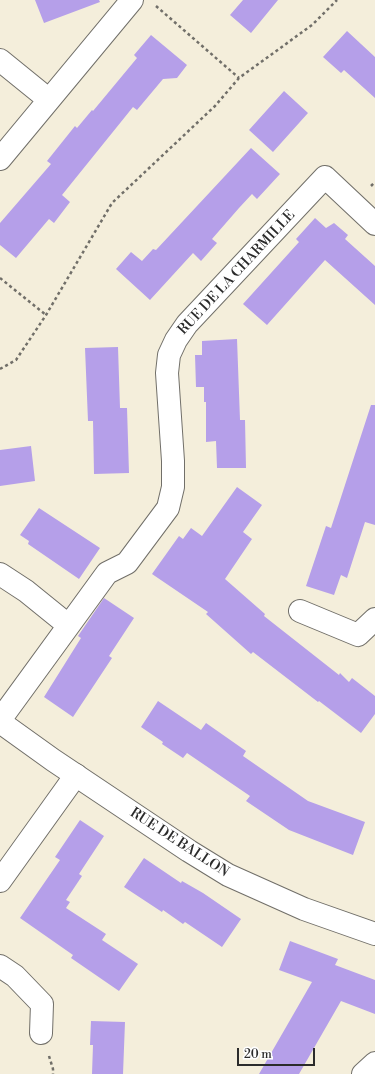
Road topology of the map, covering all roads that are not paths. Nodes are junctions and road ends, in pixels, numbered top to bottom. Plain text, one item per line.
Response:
1 (132, 0) edge
2 (0, 60) edge
3 (48, 100) junction
4 (0, 159) edge
5 (375, 224) edge
6 (0, 574) edge
7 (300, 611) dead end
8 (375, 619) edge
9 (68, 625) junction
10 (0, 721) edge
11 (76, 775) junction
12 (0, 880) edge
13 (375, 934) edge
14 (0, 966) edge
15 (41, 1033) dead end
16 (375, 1063) edge
17 (363, 1074) edge

1 - 3 street
2 - 3 street
3 - 4 street
5 - 9 street, RUE DE LA CHARMILLE
6 - 9 street
7 - 8 street
9 - 10 street, RUE DE LA CHARMILLE
10 - 11 street, RUE DE BALLON
11 - 12 street
11 - 13 street, RUE DE BALLON
14 - 15 street
16 - 17 street

